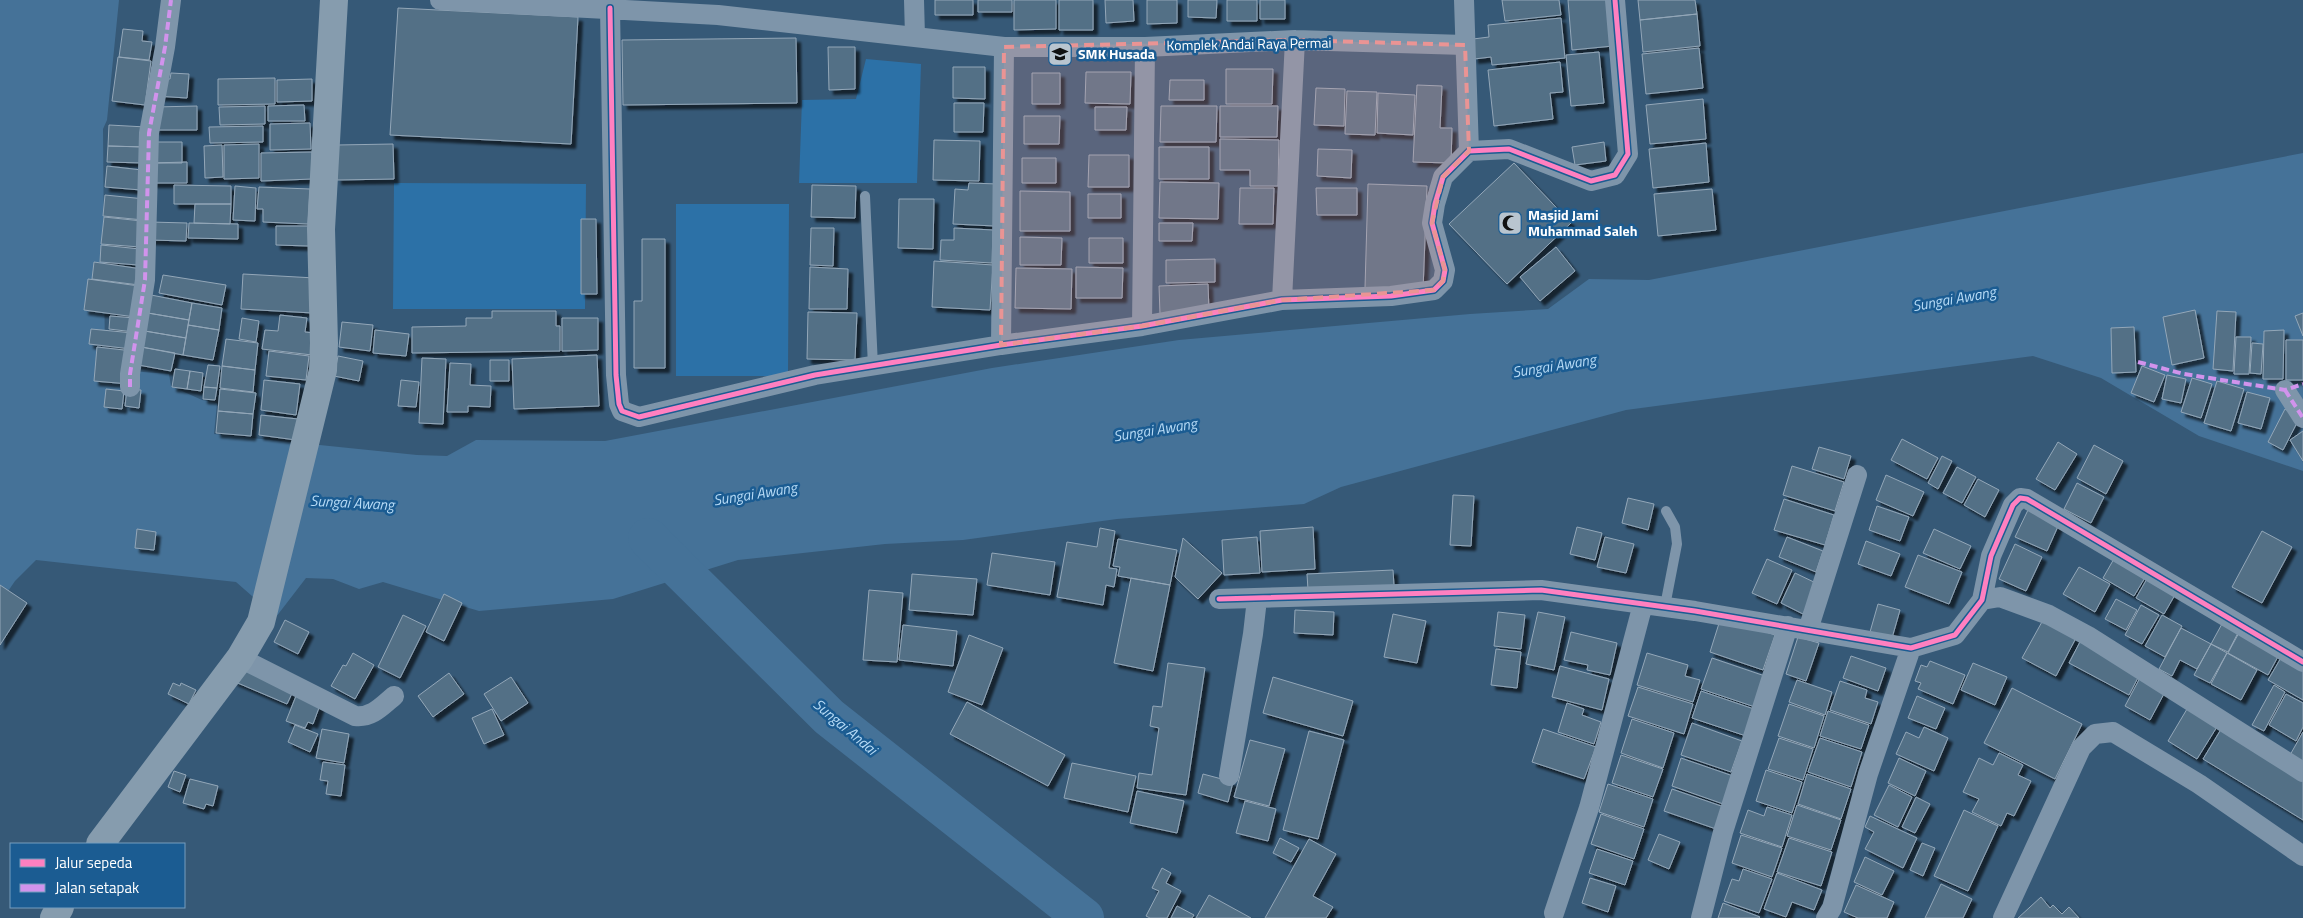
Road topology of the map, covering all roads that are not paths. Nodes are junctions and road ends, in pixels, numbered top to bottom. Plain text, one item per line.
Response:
1 (171, 0) edge
2 (334, 0) edge
3 (440, 0) edge
4 (914, 0) edge
5 (1464, 0) edge
6 (1615, 0) edge
7 (610, 8) junction
8 (915, 36) junction
9 (1295, 40) junction
10 (1465, 44) junction
11 (1004, 47) junction
12 (1145, 47) junction
13 (1469, 151) junction
14 (865, 196) dead end
15 (1282, 300) junction
16 (1142, 326) junction
17 (1001, 345) junction
18 (873, 366) junction
19 (130, 386) dead end
20 (2285, 390) dead end
21 (2303, 418) edge
22 (1857, 475) dead end
23 (1666, 511) dead end
24 (1219, 599) dead end
25 (1257, 599) junction
26 (1982, 600) junction
27 (1643, 604) junction
28 (1665, 606) junction
29 (1788, 626) junction
30 (1808, 630) junction
31 (1911, 648) junction
32 (240, 658) junction
33 (2303, 662) edge
34 (394, 696) dead end
35 (2303, 772) edge
36 (1229, 776) dead end
37 (101, 843) edge
38 (2303, 856) edge
39 (1554, 914) dead end
40 (1701, 918) edge
41 (1826, 918) edge
42 (2003, 918) edge

1 - 19 street
2 - 32 street
3 - 7 street, Komplek Andai Raya Permai
4 - 8 street
5 - 10 street
6 - 13 street
7 - 8 street, Komplek Andai Raya Permai
7 - 18 street
8 - 11 street, Komplek Andai Raya Permai
9 - 10 street, Komplek Andai Raya Permai
9 - 12 street, Komplek Andai Raya Permai
9 - 15 street
10 - 13 street
11 - 12 street, Komplek Andai Raya Permai
11 - 17 street
12 - 16 street
13 - 15 street
14 - 18 lane
15 - 16 street
16 - 17 street
17 - 18 street
20 - 21 street
22 - 30 street
23 - 28 lane
24 - 25 street
25 - 27 street
25 - 36 street
26 - 31 street
26 - 33 street
26 - 35 street
27 - 28 street
27 - 39 street
28 - 29 street
29 - 30 street
29 - 40 street
30 - 31 street
31 - 41 street
32 - 34 street
32 - 37 street
38 - 42 street

